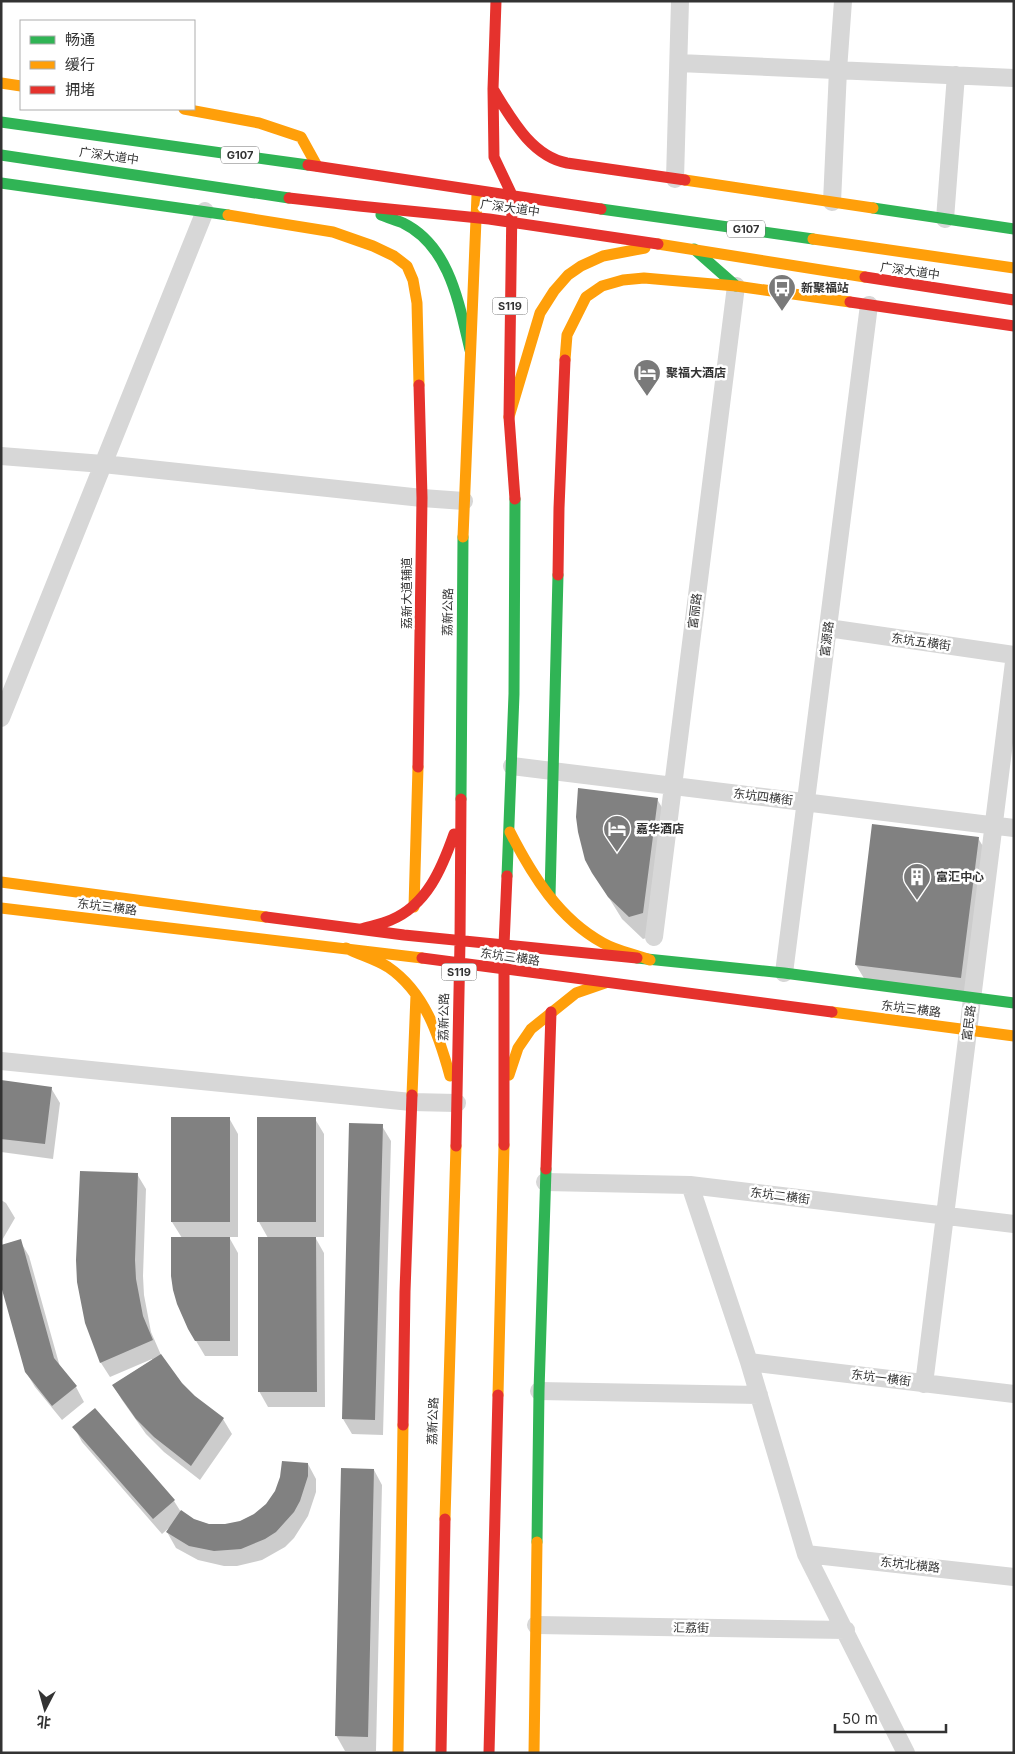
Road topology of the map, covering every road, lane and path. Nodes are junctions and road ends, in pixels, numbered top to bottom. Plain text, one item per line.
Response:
1 (496, 1) edge
2 (680, 1) edge
3 (843, 1) edge
4 (679, 63) junction
5 (838, 70) junction
6 (956, 75) junction
7 (1014, 78) edge
8 (1, 83) edge
9 (20, 86) edge
10 (493, 89) junction
11 (190, 110) edge
12 (1, 122) edge
13 (1, 154) edge
14 (494, 157) junction
15 (317, 166) junction
16 (676, 180) junction
17 (1, 183) edge
18 (482, 183) junction
19 (512, 195) junction
20 (832, 202) junction
21 (338, 204) junction
22 (205, 211) junction
23 (476, 217) junction
24 (945, 219) junction
25 (512, 222) junction
26 (1014, 229) edge
27 (665, 244) junction
28 (694, 249) junction
29 (1014, 268) edge
30 (736, 286) junction
31 (1014, 300) edge
32 (869, 305) junction
33 (1014, 326) edge
34 (470, 350) junction
35 (508, 417) junction
36 (1, 456) edge
37 (103, 464) junction
38 (422, 498) junction
39 (464, 501) junction
40 (828, 628) junction
41 (1014, 655) edge
42 (1014, 662) edge
43 (1, 718) edge
44 (512, 766) junction
45 (553, 772) junction
46 (673, 786) junction
47 (806, 802) junction
48 (460, 816) junction
49 (994, 825) junction
50 (1014, 828) edge
51 (510, 830) junction
52 (1, 882) edge
53 (550, 896) junction
54 (414, 907) junction
55 (1, 908) edge
56 (361, 929) junction
57 (654, 937) dead end
58 (460, 941) junction
59 (504, 946) junction
60 (346, 948) junction
61 (650, 960) junction
62 (459, 963) junction
63 (504, 970) junction
64 (784, 973) junction
65 (605, 983) junction
66 (416, 995) junction
67 (972, 997) junction
68 (1014, 1003) edge
69 (551, 1012) junction
70 (968, 1030) junction
71 (1014, 1036) edge
72 (1, 1061) edge
73 (505, 1087) junction
74 (411, 1102) junction
75 (457, 1103) junction
76 (546, 1182) junction
77 (690, 1185) junction
78 (945, 1216) junction
79 (1014, 1224) edge
80 (749, 1362) junction
81 (924, 1384) junction
82 (539, 1391) junction
83 (1014, 1394) edge
84 (758, 1395) junction
85 (806, 1554) junction
86 (1014, 1577) edge
87 (536, 1625) junction
88 (846, 1630) junction
89 (398, 1753) edge
90 (441, 1753) edge
91 (489, 1753) edge
92 (534, 1753) edge
93 (906, 1753) edge

1 - 10 main road
2 - 4 street
3 - 5 street
4 - 5 street
4 - 16 street
5 - 6 street
5 - 20 street
6 - 7 street
6 - 24 street
8 - 9 main road
10 - 14 main road
10 - 16 main road
11 - 15 main road
12 - 15 main road, 广深大道中 / G107
13 - 21 main road, 广深大道中 / G107
14 - 18 main road
14 - 19 main road
15 - 18 main road, 广深大道中 / G107
16 - 20 main road
17 - 22 main road
18 - 19 main road, 广深大道中 / G107
18 - 23 main road, 荔新公路 / S119
19 - 25 main road, S119
19 - 29 main road, 广深大道中 / G107
20 - 24 main road
21 - 23 main road, 广深大道中 / G107
21 - 34 main road
22 - 37 street
22 - 38 main road, 荔新大道辅道
23 - 25 main road, 广深大道中 / G107
23 - 34 main road, 荔新公路 / S119
24 - 26 main road
25 - 27 main road, 广深大道中 / G107
25 - 35 main road, S119
27 - 28 main road, 广深大道中 / G107
27 - 35 main road
28 - 30 main road
28 - 31 main road, 广深大道中 / G107
30 - 32 main road
30 - 45 main road
30 - 46 street, 富丽路
32 - 33 main road
32 - 40 street, 富源路
34 - 39 main road, 荔新公路 / S119
35 - 44 main road, S119
36 - 37 street
37 - 38 street
37 - 43 street
38 - 39 street
38 - 54 main road, 荔新大道辅道
39 - 48 main road, 荔新公路 / S119
40 - 41 street, 东坑五横街
40 - 47 street, 富源路
42 - 49 street, 富民路
44 - 45 street, 东坑四横街
44 - 51 main road, S119
45 - 46 street, 东坑四横街
45 - 53 main road
46 - 47 street, 东坑四横街
46 - 57 street, 富丽路
47 - 49 street, 东坑四横街
47 - 64 street, 富源路
48 - 54 main road
48 - 58 main road, 荔新公路 / S119
49 - 50 street, 东坑四横街
49 - 67 street, 富民路
51 - 53 main road
51 - 59 main road, S119
52 - 56 main road, 东坑三横路
53 - 61 main road
54 - 56 main road
55 - 60 main road, 东坑三横路
56 - 58 main road, 东坑三横路
58 - 59 main road, 东坑三横路
58 - 62 main road, 荔新公路 / S119
59 - 61 main road, 东坑三横路
59 - 63 main road, S119
60 - 62 main road, 东坑三横路
60 - 66 main road
61 - 64 main road, 东坑三横路
62 - 63 main road, 东坑三横路
62 - 75 main road, 荔新公路 / S119
63 - 65 main road, 东坑三横路
63 - 73 main road, S119
64 - 67 main road, 东坑三横路
65 - 69 main road
65 - 70 main road, 东坑三横路
66 - 74 main road
66 - 75 main road
67 - 68 main road, 东坑三横路
67 - 70 street, 富民路
69 - 73 main road
69 - 76 main road
70 - 71 main road, 东坑三横路
70 - 78 street, 富民路
72 - 74 street
73 - 91 main road, S119
74 - 75 street
74 - 89 main road
75 - 90 main road, 荔新公路 / S119
76 - 77 street, 东坑二横街
76 - 82 main road
77 - 78 street, 东坑二横街
77 - 80 street
78 - 79 street, 东坑二横街
78 - 81 street, 富民路
80 - 81 street, 东坑一横街
80 - 84 street
81 - 83 street, 东坑一横街
82 - 84 street
82 - 87 main road
84 - 85 street
85 - 86 street, 东坑北横路
85 - 88 street
87 - 88 street, 汇荔街
87 - 92 main road
88 - 93 street

